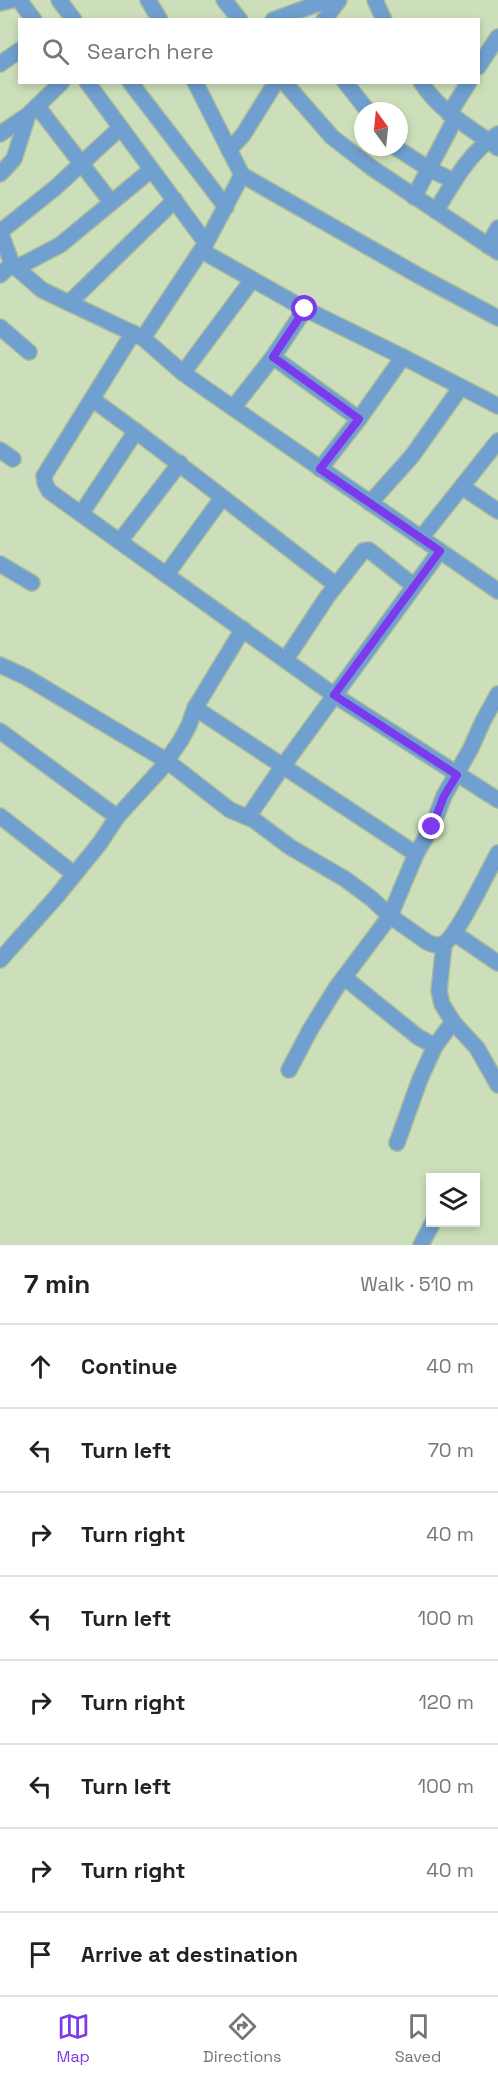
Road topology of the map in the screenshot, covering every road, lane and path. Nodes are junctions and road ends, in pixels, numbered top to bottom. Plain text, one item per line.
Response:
1 (19, 0) edge
2 (59, 0) edge
3 (148, 0) edge
4 (224, 0) edge
5 (339, 0) edge
6 (375, 0) edge
7 (321, 1) edge
8 (32, 18) edge
9 (72, 18) edge
10 (159, 18) edge
11 (238, 18) edge
12 (278, 18) edge
13 (326, 18) edge
14 (383, 18) edge
15 (498, 37) edge
16 (18, 51) edge
17 (0, 64) edge
18 (480, 64) edge
19 (60, 84) edge
20 (92, 84) edge
21 (132, 84) edge
22 (196, 84) edge
23 (275, 84) edge
24 (286, 84) edge
25 (347, 84) edge
26 (423, 84) edge
27 (468, 84) edge
28 (361, 102) edge
29 (33, 111) junction
30 (452, 116) junction
31 (120, 128) junction
32 (0, 134) edge
33 (495, 140) edge
34 (229, 150) junction
35 (408, 155) edge
36 (81, 164) junction
37 (429, 169) junction
38 (151, 170) junction
39 (0, 174) edge
40 (242, 175) junction
41 (454, 181) junction
42 (414, 196) junction
43 (175, 200) junction
44 (111, 202) junction
45 (226, 207) junction
46 (436, 212) junction
47 (498, 228) edge
48 (0, 232) edge
49 (204, 247) junction
50 (493, 249) edge
51 (14, 266) junction
52 (0, 274) edge
53 (252, 280) junction
54 (69, 303) junction
55 (305, 309) junction
56 (498, 318) edge
57 (0, 327) edge
58 (138, 336) junction
59 (29, 352) dead end
60 (273, 357) junction
61 (403, 357) junction
62 (183, 373) junction
63 (461, 387) junction
64 (92, 399) junction
65 (498, 406) edge
66 (233, 408) junction
67 (359, 419) junction
68 (136, 431) junction
69 (498, 441) edge
70 (180, 463) junction
71 (320, 469) junction
72 (462, 487) junction
73 (222, 498) junction
74 (370, 503) junction
75 (498, 511) edge
76 (81, 514) junction
77 (421, 538) junction
78 (120, 541) junction
79 (440, 551) junction
80 (0, 564) edge
81 (166, 575) junction
82 (32, 583) dead end
83 (336, 585) junction
84 (414, 586) junction
85 (498, 591) edge
86 (243, 628) junction
87 (286, 659) junction
88 (0, 665) edge
89 (498, 694) edge
90 (334, 695) junction
91 (195, 708) junction
92 (0, 731) edge
93 (167, 761) junction
94 (283, 766) junction
95 (457, 775) junction
96 (498, 800) edge
97 (0, 816) edge
98 (117, 817) junction
99 (248, 817) junction
100 (498, 853) edge
101 (416, 854) junction
102 (74, 874) junction
103 (390, 916) junction
104 (449, 938) junction
105 (496, 958) edge
106 (0, 960) edge
107 (345, 978) junction
108 (453, 1022) junction
109 (435, 1046) junction
110 (289, 1070) dead end
111 (498, 1085) edge
112 (397, 1143) dead end
113 (430, 1227) edge
114 (421, 1245) edge

1 - 8 street
2 - 9 street
3 - 10 street
4 - 11 street
5 - 13 street
6 - 14 street
7 - 12 street
15 - 18 street
16 - 17 street
19 - 29 street
20 - 31 street
21 - 45 street
22 - 34 street
23 - 34 street
24 - 42 street
25 - 28 street
26 - 30 street
27 - 30 street
29 - 32 street
29 - 36 street
29 - 39 street
30 - 33 street
30 - 37 street
31 - 36 street
31 - 38 street
33 - 41 street
34 - 40 street
35 - 37 street
36 - 44 street
36 - 48 street
37 - 41 street
37 - 42 street
38 - 43 street
38 - 44 street
40 - 45 street
40 - 56 street
41 - 46 street
42 - 46 street
43 - 49 street
43 - 54 street
44 - 51 street
45 - 49 street
46 - 50 street
47 - 50 street
48 - 51 street
49 - 53 street
49 - 58 street
51 - 52 street
51 - 54 street
53 - 55 street
53 - 62 street
54 - 58 street
55 - 60 street
55 - 61 street
57 - 59 street
58 - 62 street
58 - 64 street
60 - 66 street
60 - 67 street
61 - 63 street
61 - 67 street
62 - 66 street
63 - 65 street
63 - 74 street
64 - 68 street
64 - 76 street
66 - 71 street
67 - 71 street
68 - 70 street
68 - 76 street
69 - 72 street
70 - 73 street
70 - 78 street
71 - 74 street
72 - 75 street
72 - 77 street
73 - 81 street
73 - 83 street
74 - 77 street
76 - 78 street
77 - 79 street
78 - 81 street
79 - 84 street
79 - 85 street
80 - 82 street
81 - 86 street
83 - 84 street
83 - 87 street
84 - 90 street
86 - 87 street
86 - 91 street
87 - 90 street
88 - 93 street
89 - 95 street
90 - 94 street
90 - 95 street
91 - 93 street
91 - 94 street
92 - 98 street
93 - 98 street
93 - 99 street
94 - 99 street
94 - 101 street
95 - 96 street
95 - 101 street
97 - 102 street
98 - 102 street
99 - 103 street
100 - 104 street
101 - 103 street
102 - 106 street
103 - 104 street
103 - 107 street
104 - 105 street
104 - 108 street
107 - 109 street
107 - 110 street
108 - 109 street
108 - 111 street
109 - 112 street
113 - 114 street

